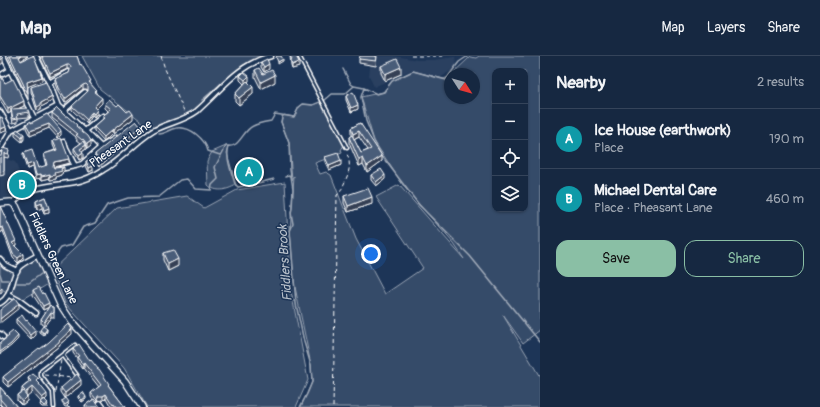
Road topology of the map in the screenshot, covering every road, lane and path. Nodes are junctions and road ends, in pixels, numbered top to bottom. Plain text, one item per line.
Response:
1 (3, 56) edge
2 (36, 56) edge
3 (161, 56) edge
4 (271, 56) edge
5 (299, 56) edge
6 (411, 56) edge
7 (444, 56) edge
8 (10, 70) junction
9 (68, 72) edge
10 (3, 74) dead end
11 (49, 83) junction
12 (85, 92) edge
13 (58, 106) junction
14 (63, 111) junction
15 (1, 114) edge
16 (103, 116) edge
17 (187, 117) junction
18 (34, 118) junction
19 (85, 130) junction
20 (11, 131) junction
21 (118, 137) edge
22 (64, 142) edge
23 (101, 147) junction
24 (347, 148) joint
25 (0, 149) edge
26 (75, 166) junction
27 (56, 169) edge
28 (0, 203) edge
29 (14, 203) junction
30 (38, 255) junction
31 (0, 259) edge
32 (17, 271) junction
33 (9, 295) junction
34 (0, 303) edge
35 (31, 312) dead end
36 (75, 345) edge
37 (62, 355) junction
38 (41, 375) junction
39 (77, 375) joint
40 (58, 377) junction
41 (54, 394) junction
42 (54, 407) edge
43 (142, 407) edge
44 (333, 407) edge

1 - 8 street
2 - 11 street
3 - 17 path
4 - 17 street, Pheasant Lane
5 - 24 lane
6 - 7 path
8 - 10 street
8 - 18 street
9 - 11 street
11 - 13 street
12 - 14 street
13 - 14 street
13 - 18 street
14 - 19 street
15 - 20 street
16 - 19 street
17 - 29 street, Pheasant Lane
18 - 20 street
19 - 23 street
20 - 25 street
21 - 23 street
22 - 26 street
23 - 26 street
24 - 44 path
26 - 27 street
28 - 29 street, Fiddlers Green Lane
29 - 30 street, Fiddlers Green Lane
30 - 32 street
30 - 43 street, Fiddlers Green Lane
31 - 32 street
32 - 33 street
33 - 34 street
33 - 35 street
36 - 37 lane
37 - 38 lane
37 - 39 lane
37 - 40 path
38 - 40 path
38 - 41 lane
39 - 40 path
40 - 41 path
41 - 42 lane

